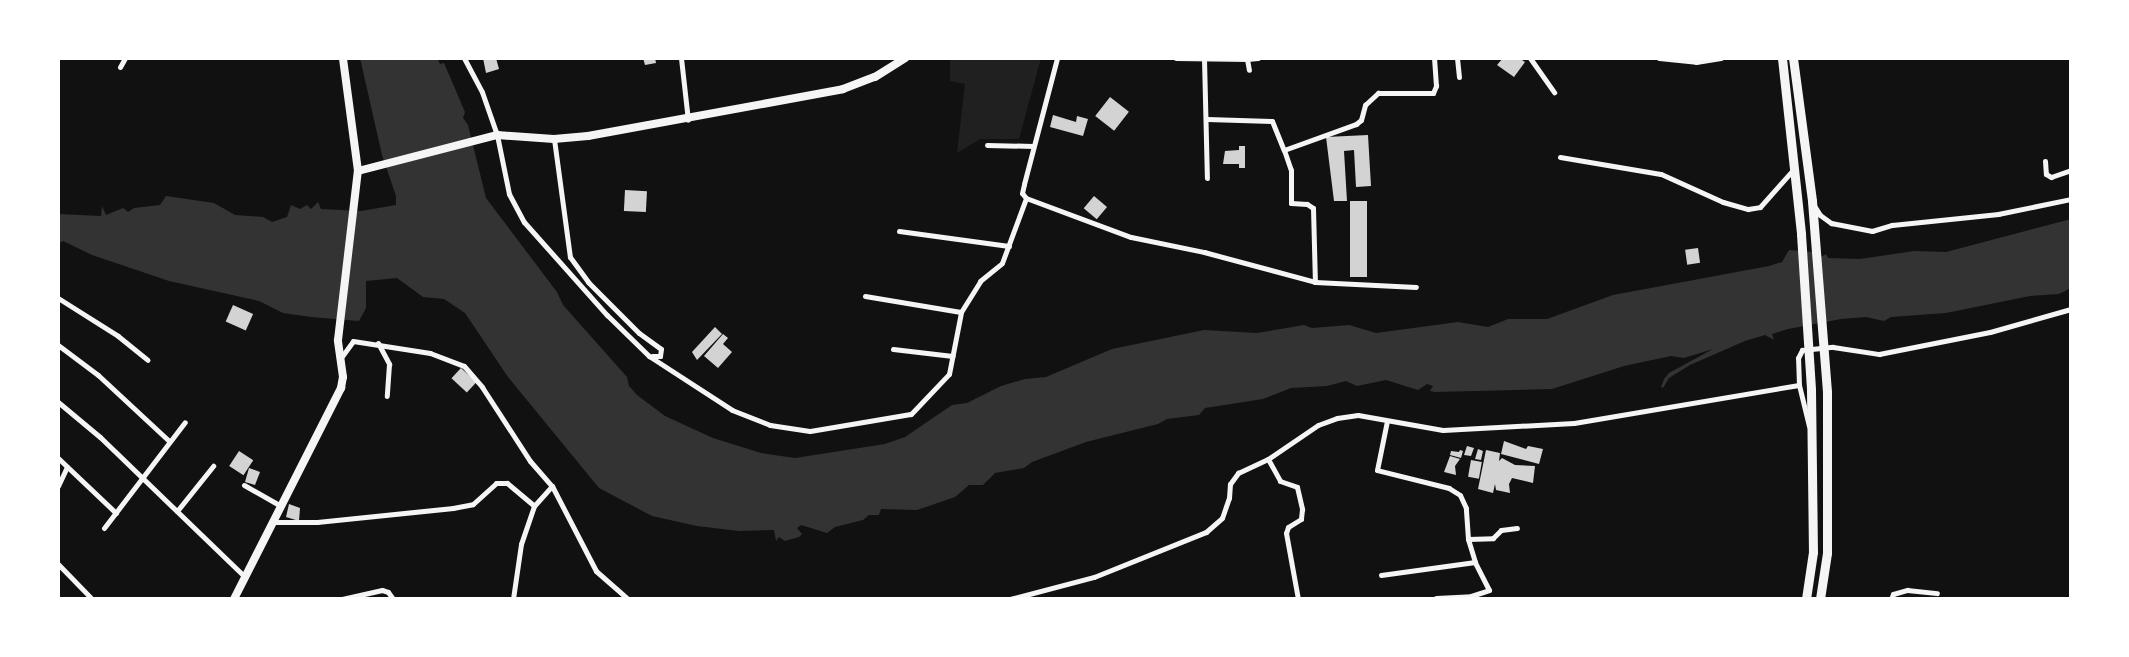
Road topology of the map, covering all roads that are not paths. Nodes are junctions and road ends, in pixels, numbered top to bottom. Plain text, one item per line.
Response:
1 (125, 58) edge
2 (342, 58) edge
3 (464, 58) edge
4 (681, 58) edge
5 (905, 58) edge
6 (1057, 58) edge
7 (1176, 58) edge
8 (1258, 58) edge
9 (1434, 58) edge
10 (1457, 58) edge
11 (1533, 58) edge
12 (1659, 58) edge
13 (1721, 58) edge
14 (1782, 58) edge
15 (1793, 58) edge
16 (1204, 59) edge
17 (1247, 59) edge
18 (120, 67) dead end
19 (1249, 70) dead end
20 (1459, 77) dead end
21 (1553, 92) dead end
22 (1207, 119) junction
23 (688, 120) junction
24 (497, 135) junction
25 (554, 139) junction
26 (986, 145) dead end
27 (1033, 146) junction
28 (1284, 150) junction
29 (1560, 157) dead end
30 (2045, 162) dead end
31 (1793, 170) junction
32 (2071, 170) edge
33 (358, 171) junction
34 (1207, 178) dead end
35 (1026, 198) junction
36 (2071, 199) edge
37 (1812, 201) junction
38 (899, 231) dead end
39 (1009, 246) junction
40 (1315, 282) junction
41 (1416, 287) dead end
42 (864, 296) dead end
43 (58, 298) edge
44 (2071, 309) edge
45 (961, 312) junction
46 (378, 343) junction
47 (58, 345) edge
48 (893, 349) dead end
49 (649, 356) junction
50 (953, 356) junction
51 (340, 359) junction
52 (148, 360) dead end
53 (1799, 385) junction
54 (387, 396) dead end
55 (59, 405) edge
56 (1387, 421) junction
57 (185, 422) dead end
58 (169, 441) junction
59 (1813, 442) junction
60 (58, 458) edge
61 (1268, 459) junction
62 (213, 466) dead end
63 (67, 467) junction
64 (144, 479) junction
65 (244, 485) dead end
66 (58, 486) edge
67 (552, 486) junction
68 (281, 506) junction
69 (534, 506) junction
70 (177, 511) junction
71 (116, 513) junction
72 (273, 522) junction
73 (104, 528) dead end
74 (1517, 528) dead end
75 (1468, 539) junction
76 (1475, 562) junction
77 (58, 564) edge
78 (1381, 575) dead end
79 (245, 577) junction
80 (385, 590) junction
81 (1937, 593) dead end
82 (1436, 598) edge
83 (92, 599) edge
84 (234, 599) edge
85 (342, 599) edge
86 (386, 599) edge
87 (393, 599) edge
88 (513, 599) edge
89 (628, 599) edge
90 (1010, 599) edge
91 (1298, 599) edge
92 (1806, 599) edge
93 (1820, 599) edge
94 (1891, 599) edge

1 - 18 street
2 - 33 main road
3 - 24 street
4 - 23 street
5 - 23 main road
6 - 27 street
7 - 16 street
8 - 17 street
9 - 28 street
10 - 20 street
11 - 21 street
12 - 13 street
14 - 31 highway
15 - 37 highway
16 - 17 street
16 - 22 street
17 - 19 street
22 - 28 street
22 - 34 street
23 - 25 main road
24 - 25 main road
24 - 33 main road
24 - 49 street
25 - 49 street
26 - 27 street
27 - 35 street
28 - 40 street
29 - 31 street
30 - 32 street
31 - 59 highway
33 - 51 main road
35 - 39 street
35 - 40 street
36 - 37 street
37 - 93 highway
38 - 39 street
39 - 45 street
40 - 41 street
42 - 45 street
43 - 52 street
44 - 53 street
45 - 50 street
46 - 51 street
46 - 54 street
46 - 67 street
47 - 58 street
48 - 50 street
49 - 50 street
51 - 68 main road
53 - 56 street
53 - 59 street
55 - 64 street
56 - 61 street
56 - 75 street
57 - 58 street
58 - 64 street
59 - 92 highway
60 - 63 street
61 - 90 street
61 - 91 street
62 - 70 street
63 - 66 street
63 - 71 street
64 - 70 street
64 - 71 street
65 - 68 street
67 - 69 street
67 - 89 street
68 - 72 main road
69 - 72 street
69 - 88 street
70 - 79 street
71 - 73 street
72 - 79 main road
74 - 75 street
75 - 76 street
76 - 78 street
76 - 82 street
77 - 83 street
79 - 84 main road
80 - 85 street
80 - 86 street
80 - 87 street
81 - 94 street

